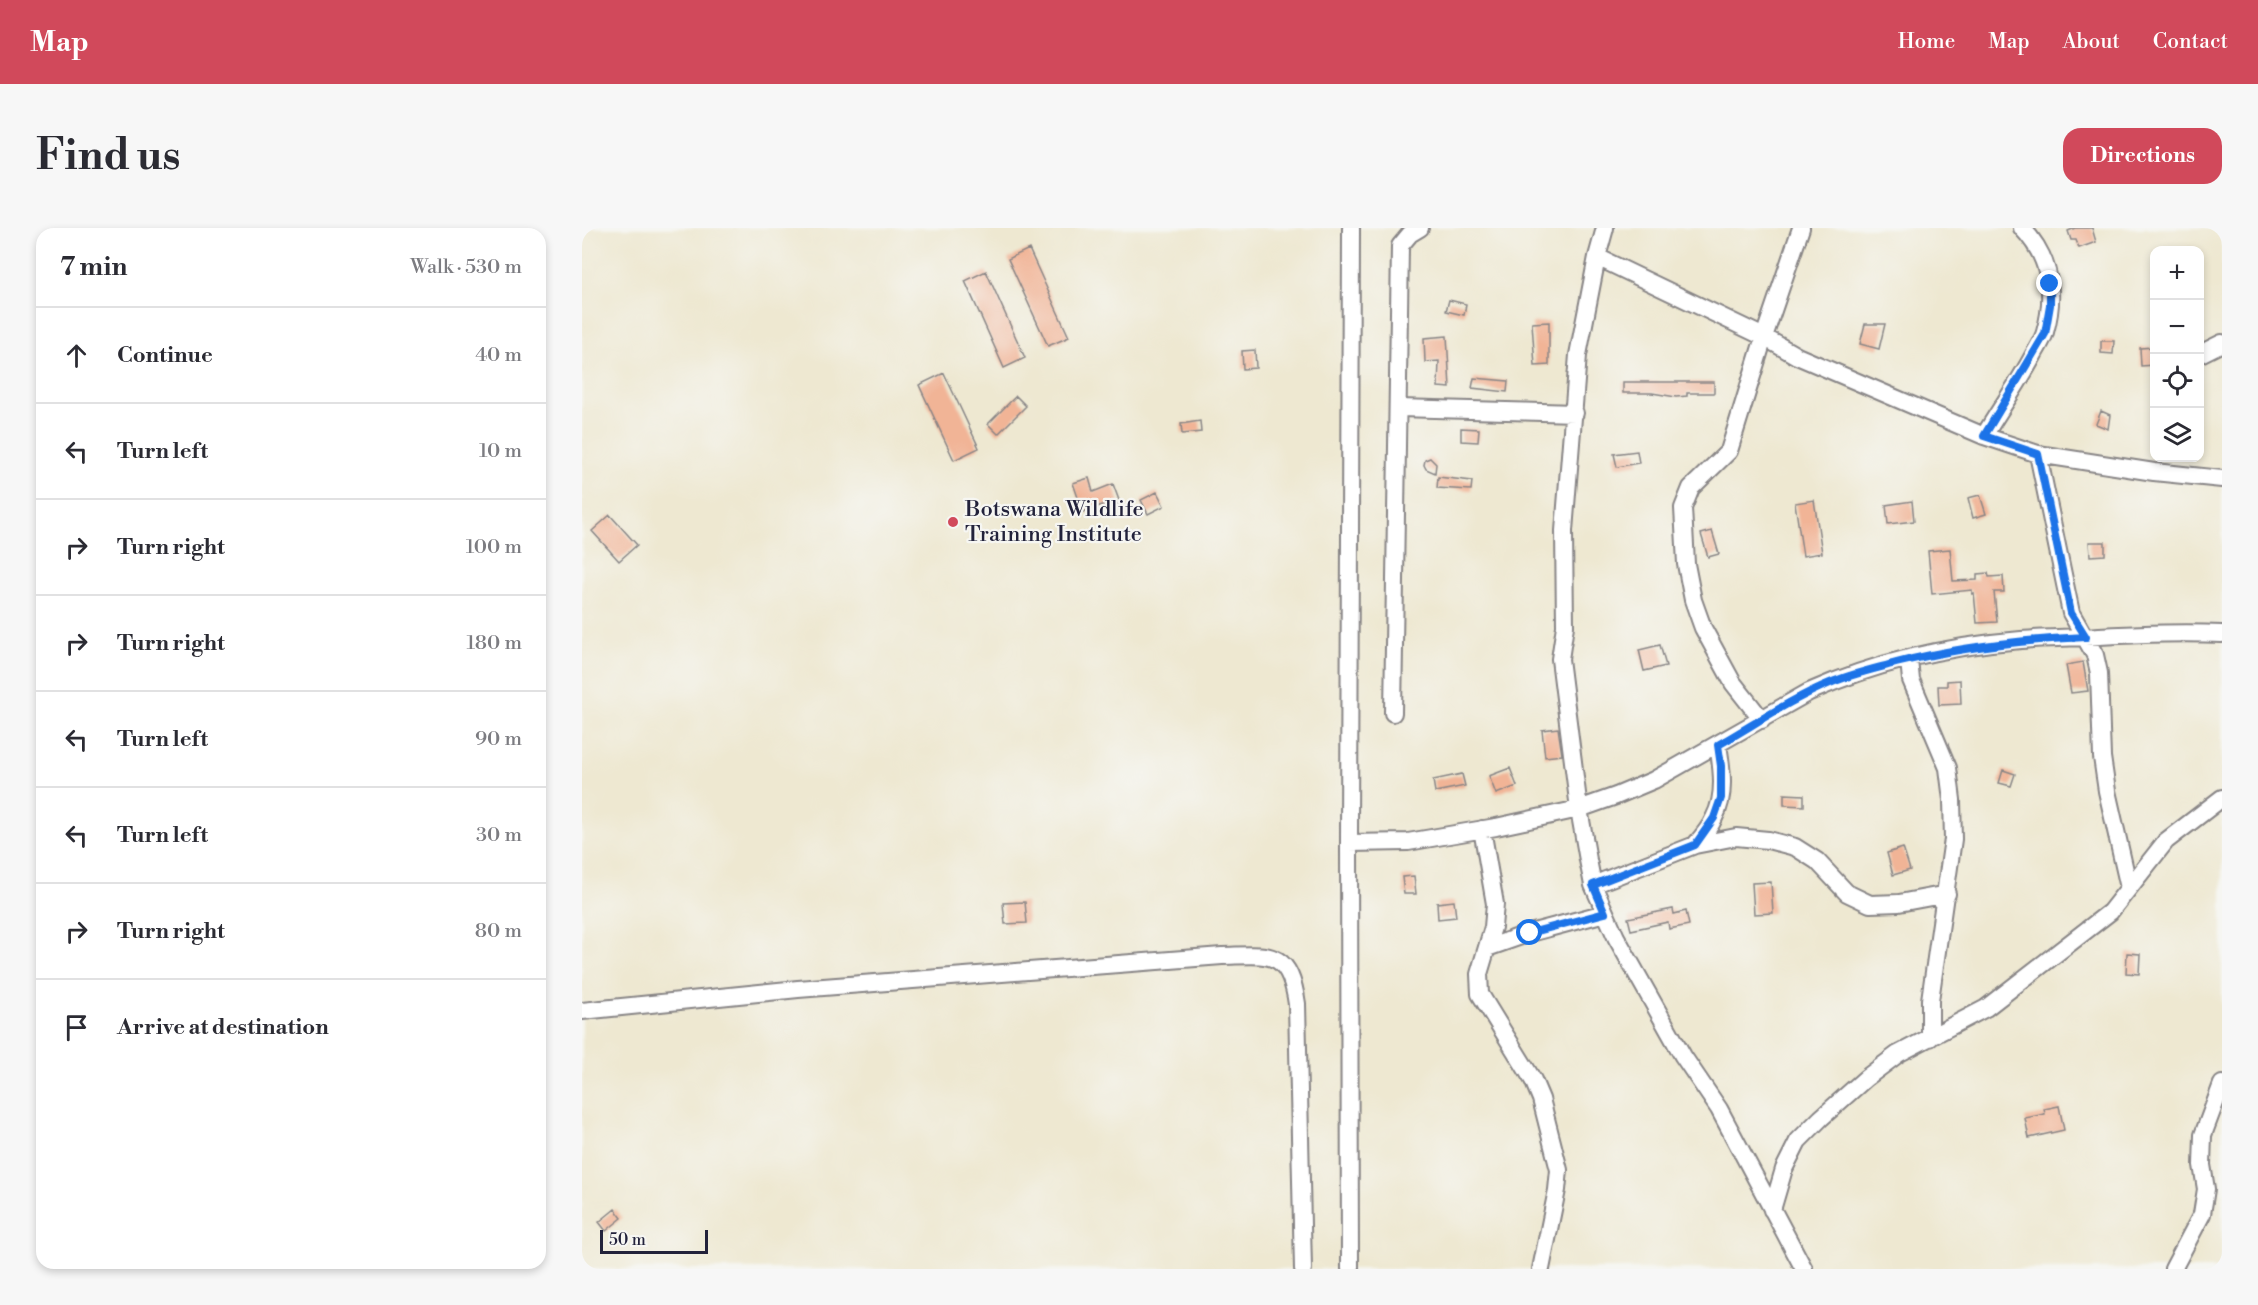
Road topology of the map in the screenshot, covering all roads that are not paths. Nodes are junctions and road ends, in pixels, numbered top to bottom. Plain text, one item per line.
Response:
1 (1351, 228) edge
2 (1420, 228) edge
3 (1605, 228) edge
4 (1801, 228) edge
5 (2022, 228) edge
6 (1597, 257) junction
7 (1764, 337) junction
8 (2222, 343) edge
9 (2204, 352) edge
10 (1399, 408) junction
11 (1575, 413) junction
12 (1984, 436) junction
13 (2038, 454) junction
14 (2155, 465) edge
15 (2222, 479) edge
16 (2222, 634) edge
17 (2086, 637) junction
18 (1909, 660) junction
19 (1393, 713) dead end
20 (1762, 720) junction
21 (1718, 745) junction
22 (2222, 798) edge
23 (1579, 809) junction
24 (1482, 829) junction
25 (1348, 843) junction
26 (1695, 845) junction
27 (1593, 885) junction
28 (2129, 888) junction
29 (1947, 894) junction
30 (1605, 913) junction
31 (1487, 948) junction
32 (582, 1011) edge
33 (1930, 1038) junction
34 (2222, 1084) edge
35 (1772, 1210) junction
36 (1303, 1269) edge
37 (1350, 1269) edge
38 (1541, 1269) edge
39 (1804, 1269) edge
40 (2173, 1269) edge

1 - 25 street
2 - 10 street
3 - 6 street
4 - 7 street
5 - 12 street
6 - 7 street
6 - 11 street
7 - 12 street
7 - 20 street
8 - 9 street
10 - 11 street
10 - 19 street
11 - 23 street
12 - 13 street
13 - 14 street
13 - 17 street
14 - 15 street
16 - 17 street
17 - 18 street
17 - 28 street
18 - 20 street
18 - 29 street
20 - 21 street
21 - 23 street
21 - 26 street
22 - 28 street
23 - 24 street
23 - 27 street
24 - 25 street
24 - 31 street
25 - 37 street
26 - 27 street
26 - 29 street
27 - 30 street
28 - 33 street
29 - 33 street
30 - 31 street
30 - 35 street
31 - 38 street
32 - 36 street
33 - 35 street
34 - 40 street
35 - 39 street

